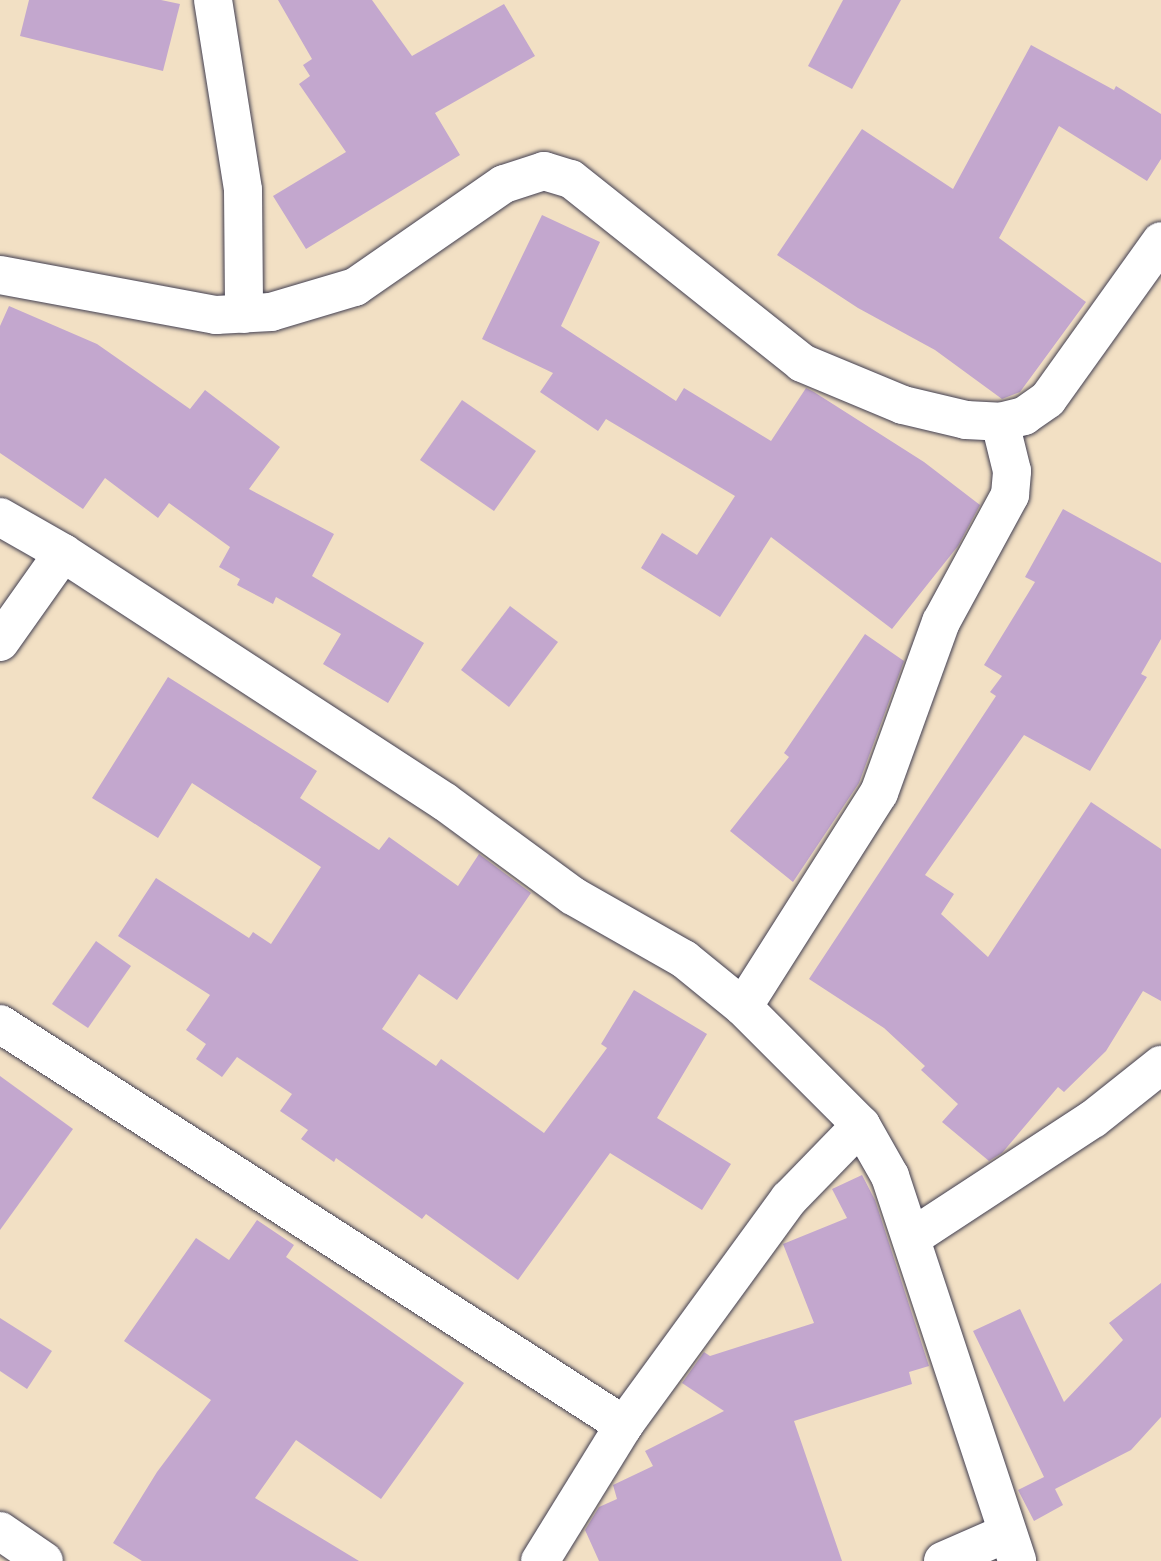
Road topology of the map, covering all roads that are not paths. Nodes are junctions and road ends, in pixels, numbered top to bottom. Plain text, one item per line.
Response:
1 (212, 0) edge
2 (1161, 241) edge
3 (0, 275) edge
4 (244, 314) junction
5 (1000, 422) junction
6 (0, 517) edge
7 (63, 553) junction
8 (0, 642) edge
9 (743, 1007) junction
10 (0, 1024) edge
11 (1161, 1065) edge
12 (861, 1125) junction
13 (911, 1238) junction
14 (624, 1425) junction
15 (0, 1531) edge
16 (1012, 1547) edge
17 (44, 1561) edge
18 (540, 1561) edge
19 (943, 1561) edge

1 - 4 street
2 - 5 street
3 - 4 street
4 - 5 street
5 - 9 street
6 - 7 street
7 - 8 street
7 - 9 street
9 - 12 street
10 - 14 street
11 - 13 street
12 - 13 street
12 - 14 street
13 - 16 street
14 - 18 street
15 - 17 street
16 - 19 street

